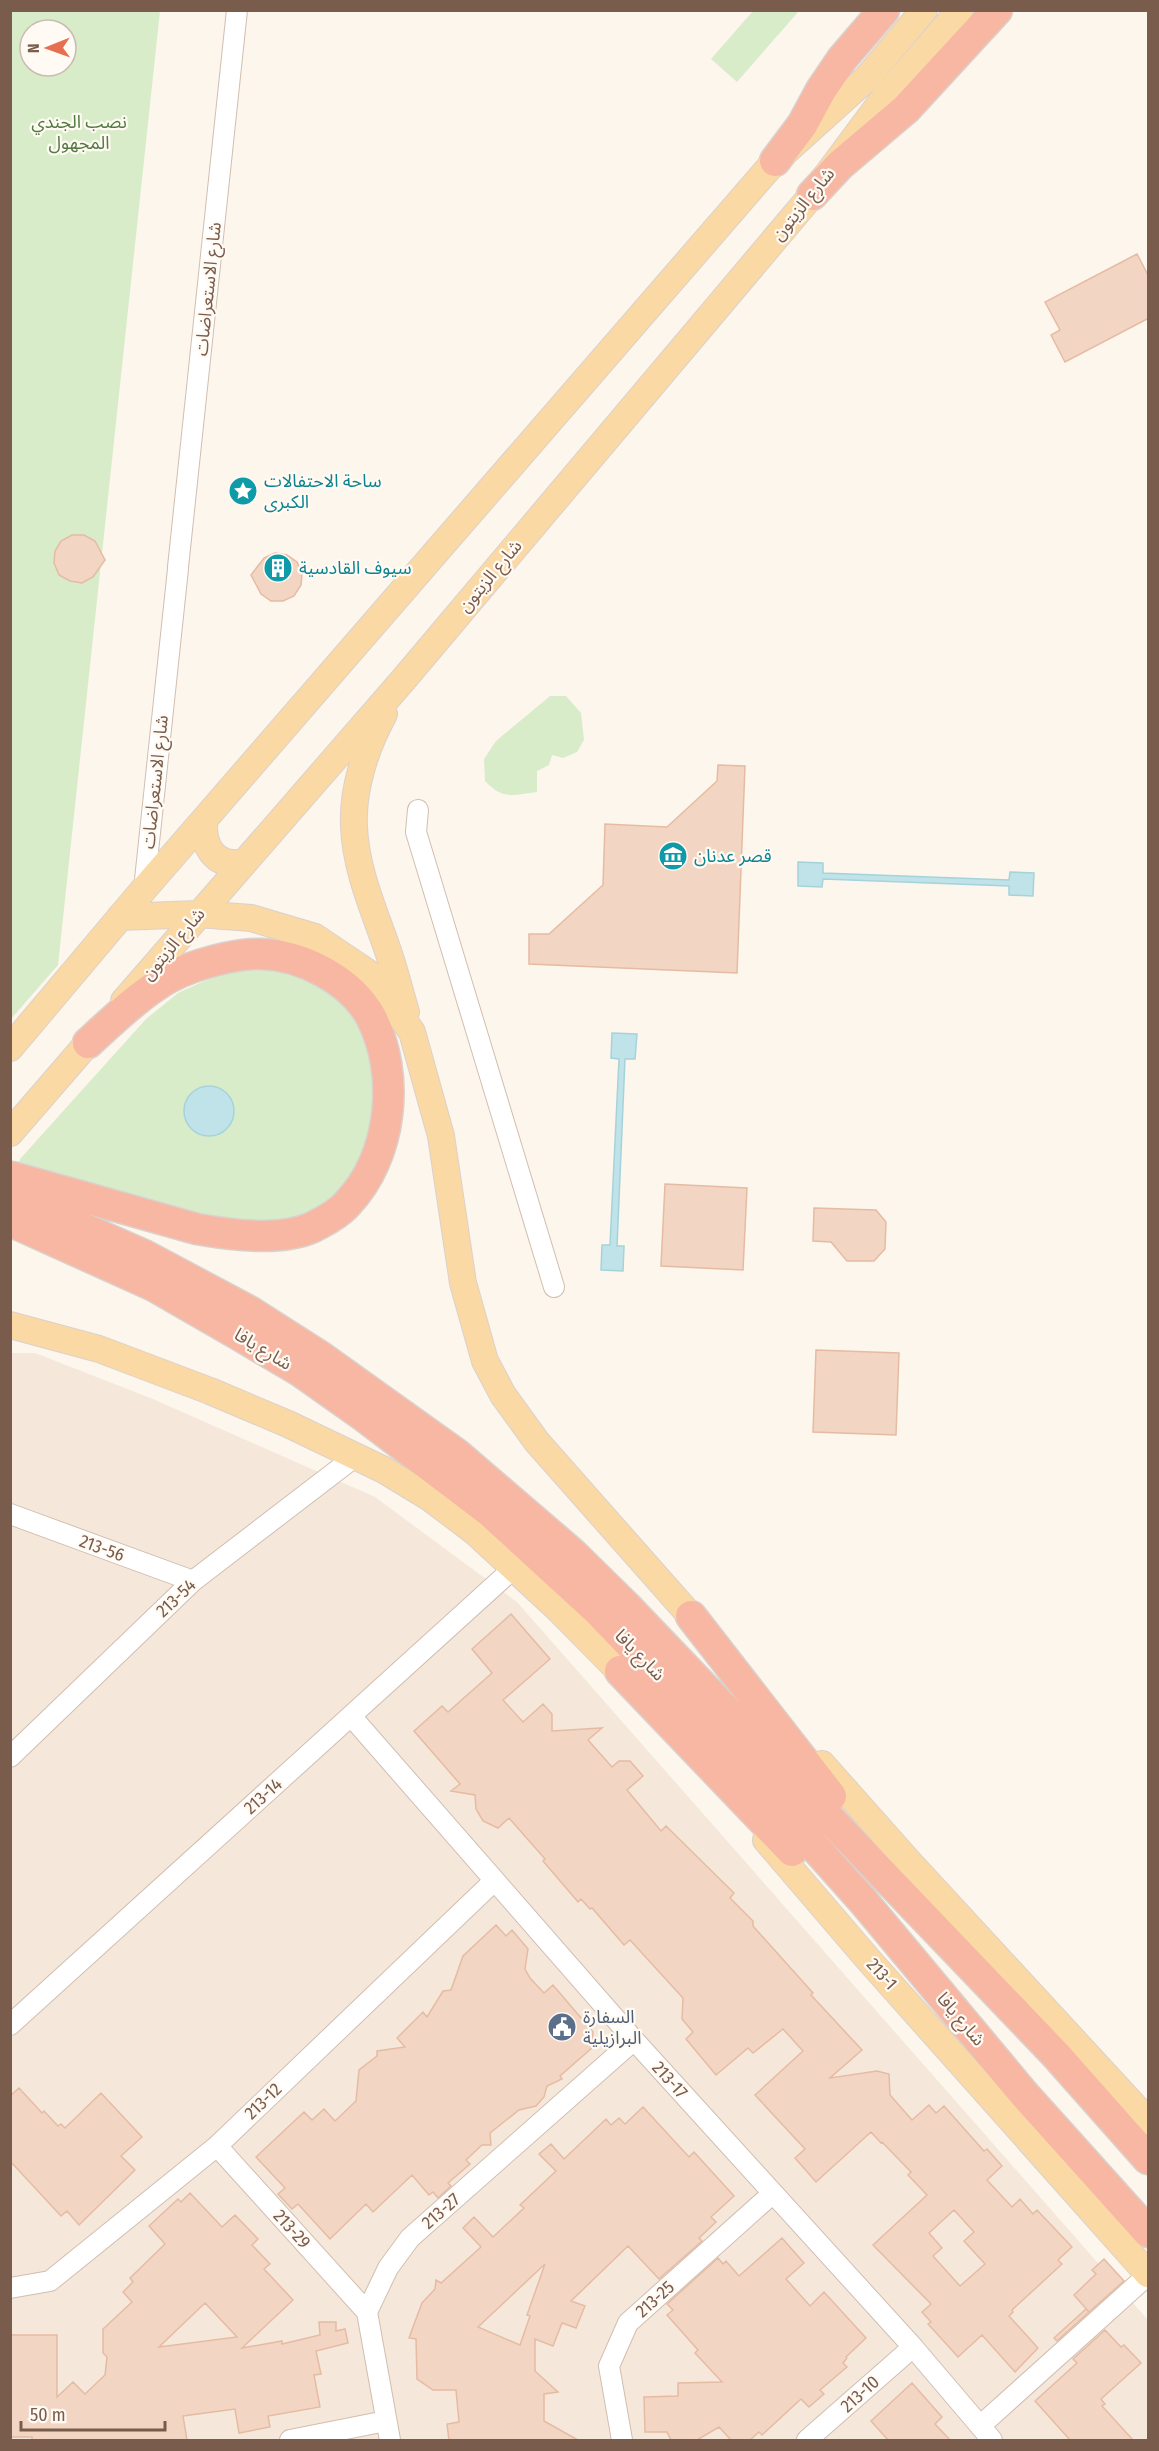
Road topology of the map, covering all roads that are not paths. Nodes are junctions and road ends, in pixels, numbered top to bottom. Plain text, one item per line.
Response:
1 (237, 10) edge
2 (884, 10) edge
3 (924, 10) edge
4 (960, 10) edge
5 (997, 10) edge
6 (801, 136) junction
7 (775, 160) junction
8 (837, 161) junction
9 (812, 195) junction
10 (404, 679) junction
11 (418, 810) dead end
12 (204, 821) junction
13 (242, 863) junction
14 (144, 889) junction
15 (198, 914) junction
16 (120, 917) junction
17 (412, 1032) junction
18 (88, 1043) junction
19 (10, 1048) edge
20 (10, 1133) edge
21 (11, 1187) edge
22 (10, 1221) edge
23 (554, 1287) dead end
24 (10, 1325) edge
25 (356, 1456) junction
26 (10, 1514) edge
27 (515, 1568) junction
28 (193, 1581) junction
29 (691, 1616) junction
30 (620, 1671) junction
31 (351, 1716) junction
32 (10, 1757) edge
33 (494, 1881) junction
34 (14, 2016) edge
35 (634, 2040) junction
36 (1055, 2054) junction
37 (1024, 2094) junction
38 (1149, 2121) edge
39 (217, 2146) junction
40 (1149, 2159) edge
41 (773, 2193) junction
42 (1149, 2232) edge
43 (1149, 2275) edge
44 (10, 2288) edge
45 (367, 2312) junction
46 (912, 2347) junction
47 (388, 2431) edge
48 (986, 2433) edge
49 (290, 2440) edge
50 (622, 2440) edge
51 (807, 2440) edge

1 - 14 street, شارع الاستعراضات
2 - 7 highway
3 - 6 main road
4 - 8 main road, شارع الزيتون
5 - 9 highway
6 - 7 main road
6 - 8 main road
7 - 12 main road
8 - 9 main road, شارع الزيتون
9 - 10 main road, شارع الزيتون
10 - 13 main road, شارع الزيتون
10 - 17 main road
11 - 23 street
12 - 13 main road
12 - 14 main road
13 - 15 main road, شارع الزيتون
14 - 16 main road
15 - 16 main road
15 - 17 main road
15 - 18 main road, شارع الزيتون
16 - 19 main road
17 - 29 main road
18 - 20 main road, شارع الزيتون
18 - 21 highway
21 - 36 highway, شارع يافا
22 - 37 highway, شارع يافا
24 - 25 main road, 213-1
25 - 27 main road, 213-1
25 - 28 street, 213-54
26 - 28 street, 213-56
27 - 30 main road, 213-1
27 - 31 street, 213-14
28 - 32 street, 213-54
29 - 36 highway
29 - 38 main road
30 - 37 highway
30 - 43 main road, 213-1
31 - 33 street, 213-17
31 - 34 street, 213-14
33 - 35 street, 213-17
33 - 39 street, 213-12
35 - 41 street, 213-17
35 - 45 street, 213-27
36 - 40 highway, شارع يافا
37 - 42 highway, شارع يافا
39 - 44 street, 213-12
39 - 45 street, 213-29
41 - 46 street, 213-17
41 - 50 street, 213-25
43 - 48 street
45 - 47 street
46 - 48 street, 213-17
46 - 51 street, 213-10
47 - 49 street

